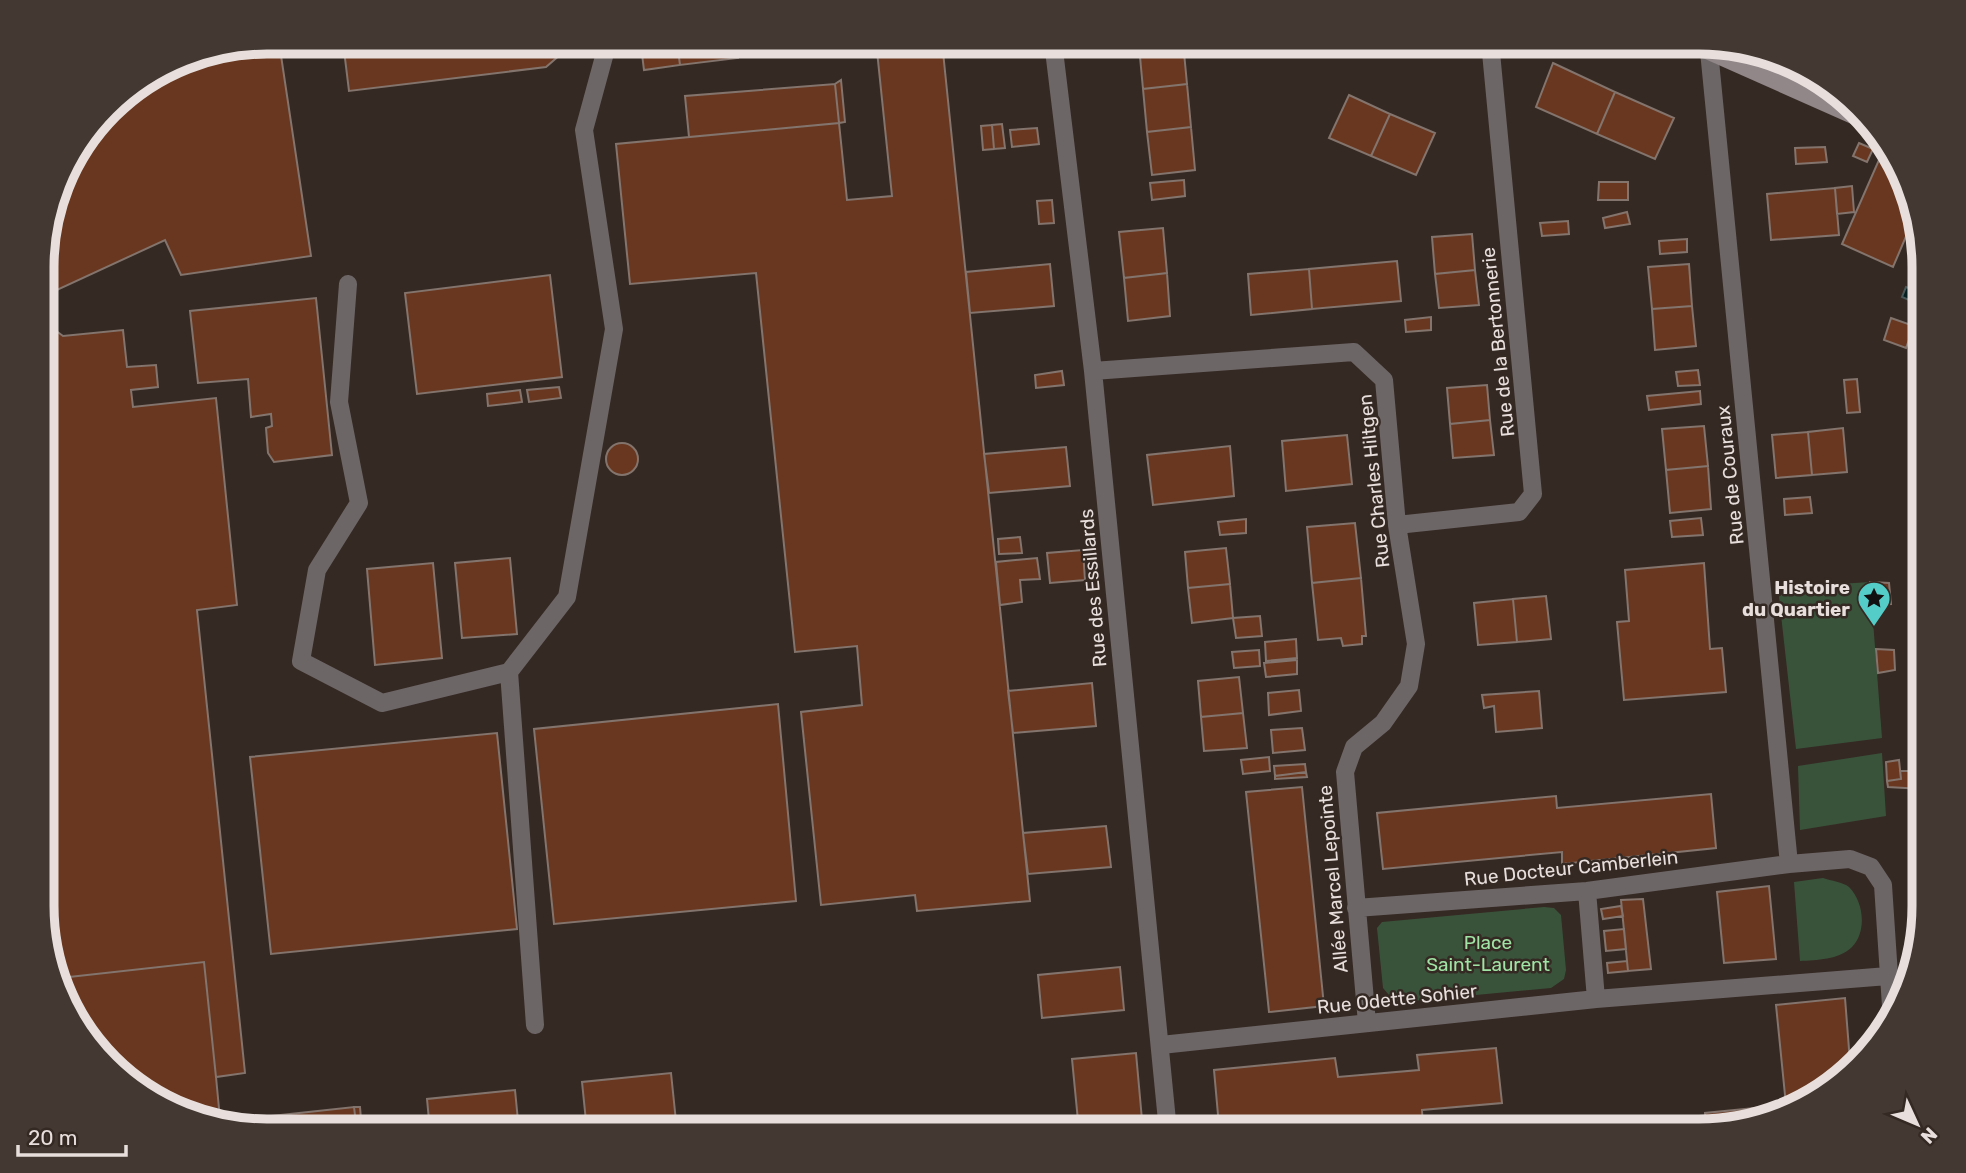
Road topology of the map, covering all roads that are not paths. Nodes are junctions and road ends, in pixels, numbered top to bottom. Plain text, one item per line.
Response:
1 (605, 54) edge
2 (1054, 54) edge
3 (1491, 54) edge
4 (1709, 55) edge
5 (1719, 55) edge
6 (1842, 110) edge
7 (348, 284) dead end
8 (1093, 371) junction
9 (1397, 525) junction
10 (509, 671) junction
11 (1345, 772) joint
12 (1789, 864) junction
13 (1587, 891) junction
14 (1356, 908) junction
15 (1888, 976) junction
16 (1596, 999) junction
17 (1890, 999) edge
18 (1367, 1023) junction
19 (535, 1025) dead end
20 (1161, 1045) junction
21 (1167, 1118) edge

1 - 10 street
2 - 8 street, Rue des Essillards
3 - 9 street, Rue de la Bertonnerie
4 - 12 street, Rue de Couraux
5 - 6 street
7 - 10 street
8 - 9 street, Rue Charles Hiltgen
8 - 20 street, Rue des Essillards
9 - 11 street, Rue Charles Hiltgen
10 - 19 street
11 - 14 street, Allée Marcel Lepointe
12 - 13 street, Rue Docteur Camberlein
12 - 15 street
13 - 14 street, Rue Docteur Camberlein
13 - 16 street
14 - 18 street, Allée Marcel Lepointe
15 - 16 street, Rue Odette Sohier
15 - 17 street
16 - 18 street, Rue Odette Sohier
18 - 20 street, Rue Odette Sohier
20 - 21 street, Rue des Essillards

